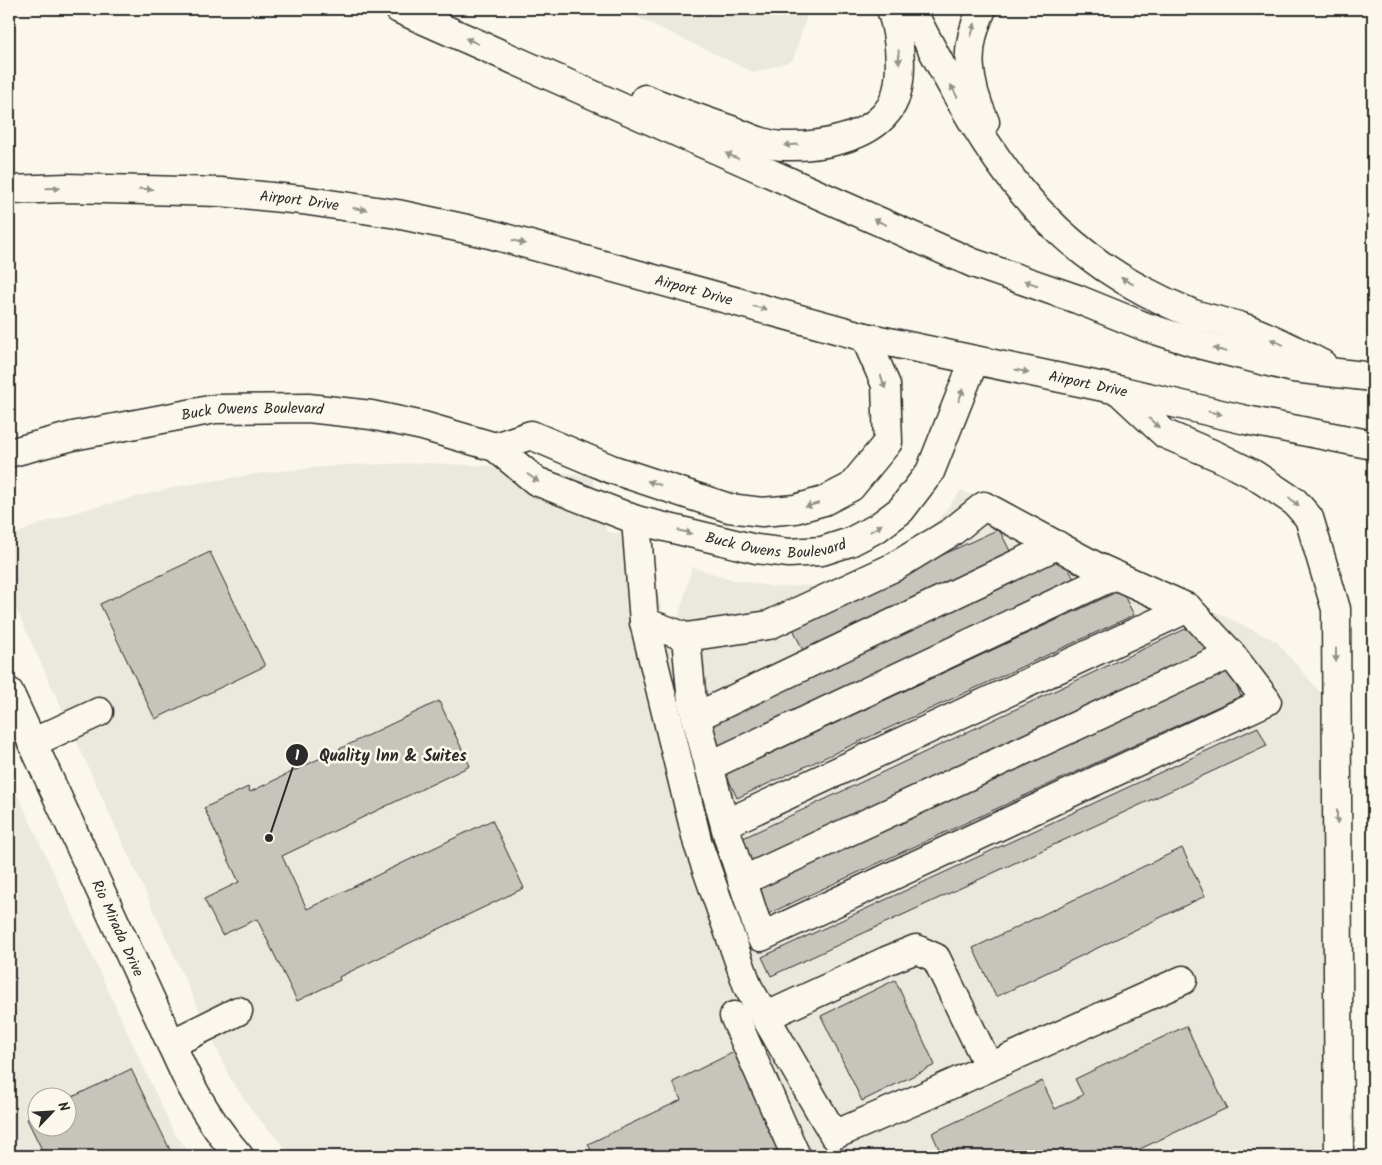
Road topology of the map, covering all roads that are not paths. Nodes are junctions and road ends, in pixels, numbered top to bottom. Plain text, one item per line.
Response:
1 (399, 9) edge
2 (891, 9) edge
3 (911, 9) edge
4 (982, 9) edge
5 (516, 60) junction
6 (9, 190) edge
7 (1019, 190) junction
8 (865, 337) junction
9 (974, 361) junction
10 (1336, 371) junction
11 (1373, 377) edge
12 (1118, 390) junction
13 (1373, 445) edge
14 (495, 447) junction
15 (9, 453) edge
16 (636, 520) junction
17 (1057, 545) junction
18 (1115, 575) junction
19 (1188, 608) junction
20 (644, 622) junction
21 (686, 637) junction
22 (1231, 654) junction
23 (9, 692) edge
24 (99, 712) dead end
25 (696, 717) junction
26 (32, 743) junction
27 (709, 766) junction
28 (725, 824) junction
29 (742, 881) junction
30 (1183, 980) dead end
31 (238, 1011) dead end
32 (734, 1016) dead end
33 (765, 1017) junction
34 (170, 1044) junction
35 (989, 1067) junction
36 (239, 1156) edge
37 (796, 1156) edge
38 (1339, 1156) edge

5 -> 1 main road
2 -> 5 main road
7 -> 3 main road
7 -> 4 main road
10 -> 5 main road
6 -> 8 main road, Airport Drive
10 -> 7 main road
8 - 9 main road, Airport Drive
8 -> 14 main road, Buck Owens Boulevard
9 -> 12 main road, Airport Drive
16 -> 9 main road, Buck Owens Boulevard
10 - 11 main road
12 -> 13 main road, Airport Drive
12 -> 38 main road
14 - 15 main road, Buck Owens Boulevard
14 -> 16 main road, Buck Owens Boulevard
16 - 20 main road
17 - 18 main road
17 - 21 main road
17 - 25 main road
18 - 19 main road
18 - 27 main road
19 - 22 main road
19 - 28 main road
20 - 21 main road
20 - 33 main road
21 - 25 main road
22 - 29 main road
22 - 29 main road
23 - 26 main road, Rio Mirada Drive
24 - 26 main road
25 - 27 main road
26 - 34 main road, Rio Mirada Drive
27 - 28 main road
28 - 29 main road
30 - 35 main road
31 - 34 main road
32 - 37 main road
33 - 35 main road
33 - 35 main road
34 - 36 main road, Rio Mirada Drive

